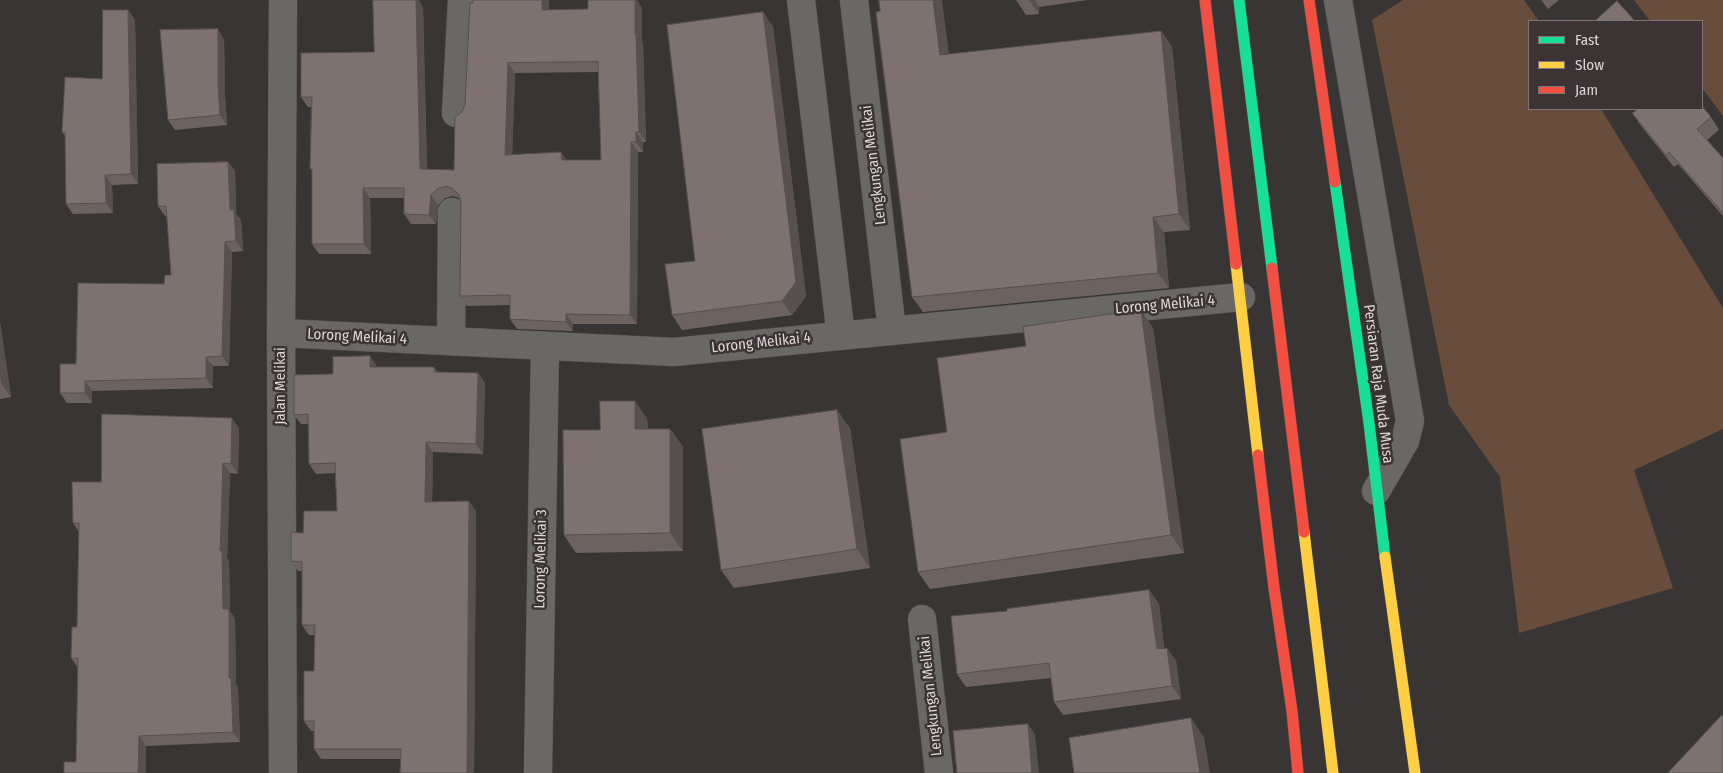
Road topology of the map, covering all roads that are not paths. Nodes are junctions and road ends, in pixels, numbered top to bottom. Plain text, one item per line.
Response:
1 (283, 0) edge
2 (462, 0) edge
3 (801, 0) edge
4 (854, 0) edge
5 (1206, 0) edge
6 (1239, 0) edge
7 (1309, 0) edge
8 (1338, 0) edge
9 (456, 113) dead end
10 (452, 212) dead end
11 (1240, 298) junction
12 (892, 331) junction
13 (281, 333) junction
14 (841, 336) junction
15 (450, 341) junction
16 (544, 346) junction
17 (1376, 491) junction
18 (922, 619) dead end
19 (1292, 711) junction
20 (1306, 738) dead end
21 (283, 773) edge
22 (538, 773) edge
23 (940, 773) edge
24 (1298, 773) edge
25 (1333, 773) edge
26 (1415, 773) edge

1 - 13 street, Jalan Melikai
2 - 9 street
3 - 14 street
4 - 12 street, Lengkungan Melikai
5 - 11 main road
6 - 25 main road
7 - 17 main road, Persiaran Raja Muda Musa
8 - 17 street
10 - 15 street
11 - 12 street, Lorong Melikai 4
11 - 19 main road
12 - 14 street, Lorong Melikai 4
13 - 15 street, Lorong Melikai 4
13 - 21 street, Jalan Melikai
14 - 16 street, Lorong Melikai 4
15 - 16 street, Lorong Melikai 4
16 - 22 street, Lorong Melikai 3
17 - 26 main road, Persiaran Raja Muda Musa
18 - 23 street, Lengkungan Melikai
19 - 20 main road
19 - 24 main road

